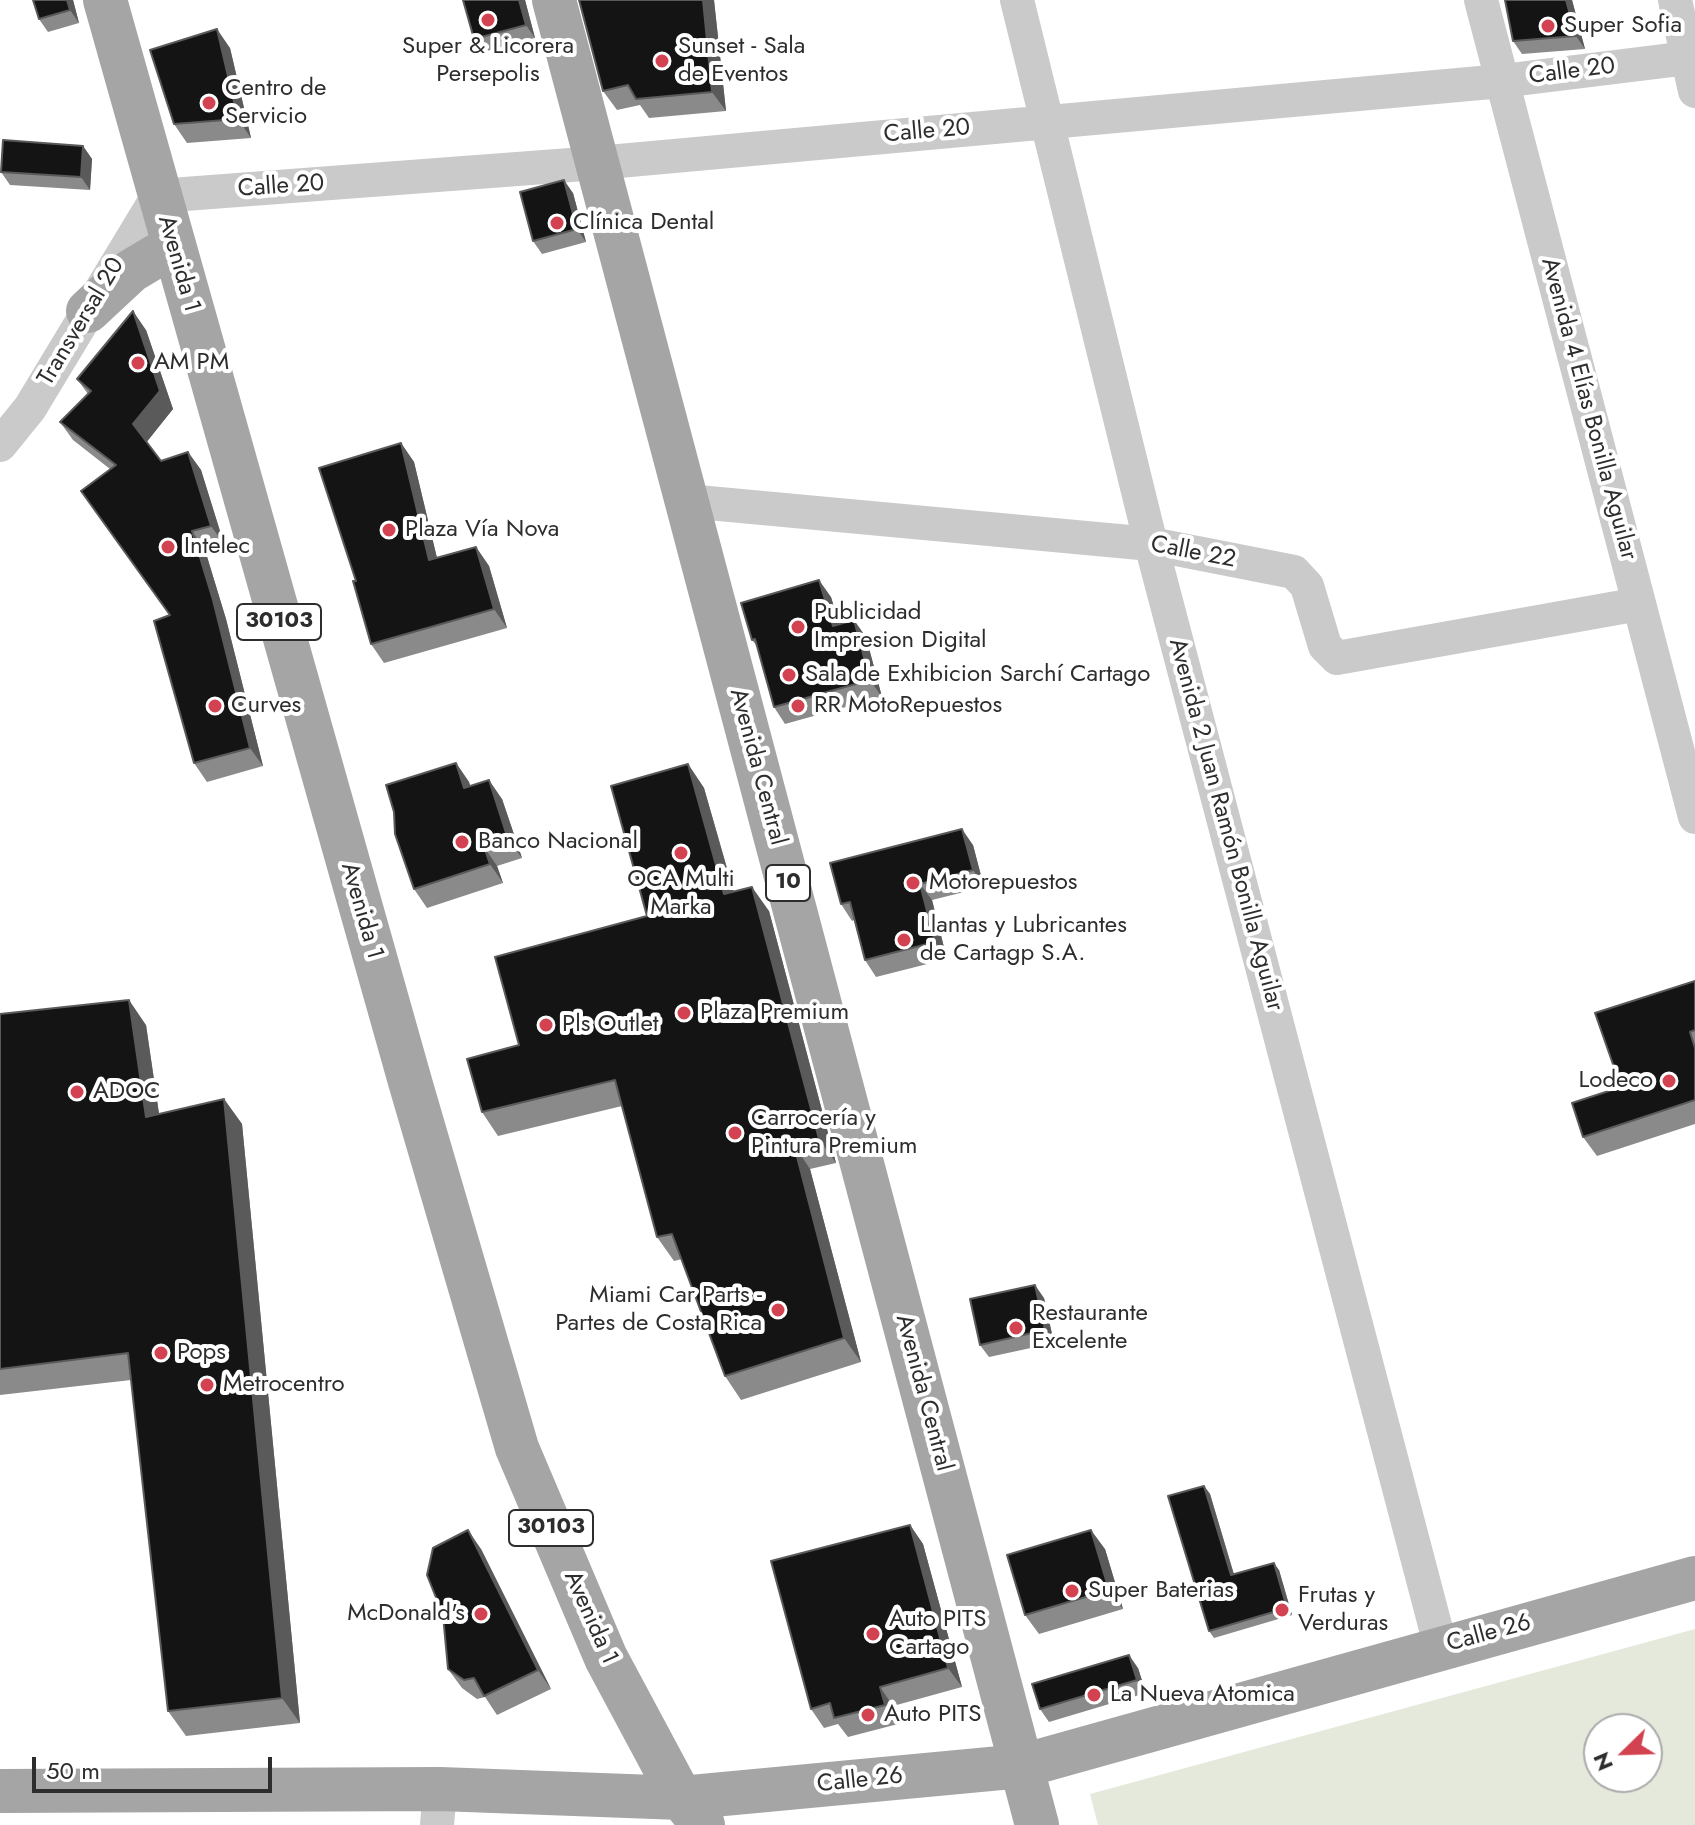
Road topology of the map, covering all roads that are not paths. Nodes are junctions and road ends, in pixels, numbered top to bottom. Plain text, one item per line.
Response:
1 (105, 0) edge
2 (554, 0) edge
3 (1017, 0) edge
4 (1481, 0) edge
5 (1675, 0) edge
6 (1691, 57) edge
7 (1502, 81) junction
8 (1695, 91) edge
9 (1048, 120) junction
10 (597, 163) junction
11 (158, 196) junction
12 (174, 251) junction
13 (88, 311) junction
14 (0, 445) edge
15 (687, 501) junction
16 (1151, 544) junction
17 (1639, 604) junction
18 (1695, 817) edge
19 (1695, 1578) edge
20 (1441, 1648) junction
21 (1003, 1703) junction
22 (1022, 1766) junction
23 (921, 1775) junction
24 (0, 1791) edge
25 (438, 1807) edge
26 (692, 1811) edge
27 (1037, 1825) edge

1 - 11 main road, Avenida 1 / 30103
2 - 10 main road, Avenida Central / 10
3 - 9 street, Avenida 2 Juan Ramón Bonilla Aguilar
4 - 7 street, Avenida 4 Elías Bonilla Aguilar
5 - 6 street
6 - 7 street, Calle 20
6 - 8 street
7 - 9 street, Calle 20
7 - 17 street, Avenida 4 Elías Bonilla Aguilar
9 - 10 street, Calle 20
9 - 16 street, Avenida 2 Juan Ramón Bonilla Aguilar
10 - 11 street, Calle 20
10 - 15 main road, Avenida Central / 10
11 - 12 main road, Avenida 1 / 30103
11 - 13 street, Transversal 20
12 - 13 main road
12 - 26 main road, Avenida 1 / 30103
13 - 14 street, Transversal 20
15 - 16 street, Calle 22
15 - 21 main road, Avenida Central / 10
16 - 17 street, Calle 22
16 - 20 street, Avenida 2 Juan Ramón Bonilla Aguilar
17 - 18 street, Avenida 4 Elías Bonilla Aguilar
19 - 20 main road, Calle 26
20 - 22 main road, Calle 26
21 - 22 main road, Avenida Central / 10
21 - 23 main road
22 - 23 main road, Calle 26
22 - 27 main road, 10
23 - 26 main road, Calle 26
24 - 25 main road, Calle 26
25 - 26 main road, Calle 26

